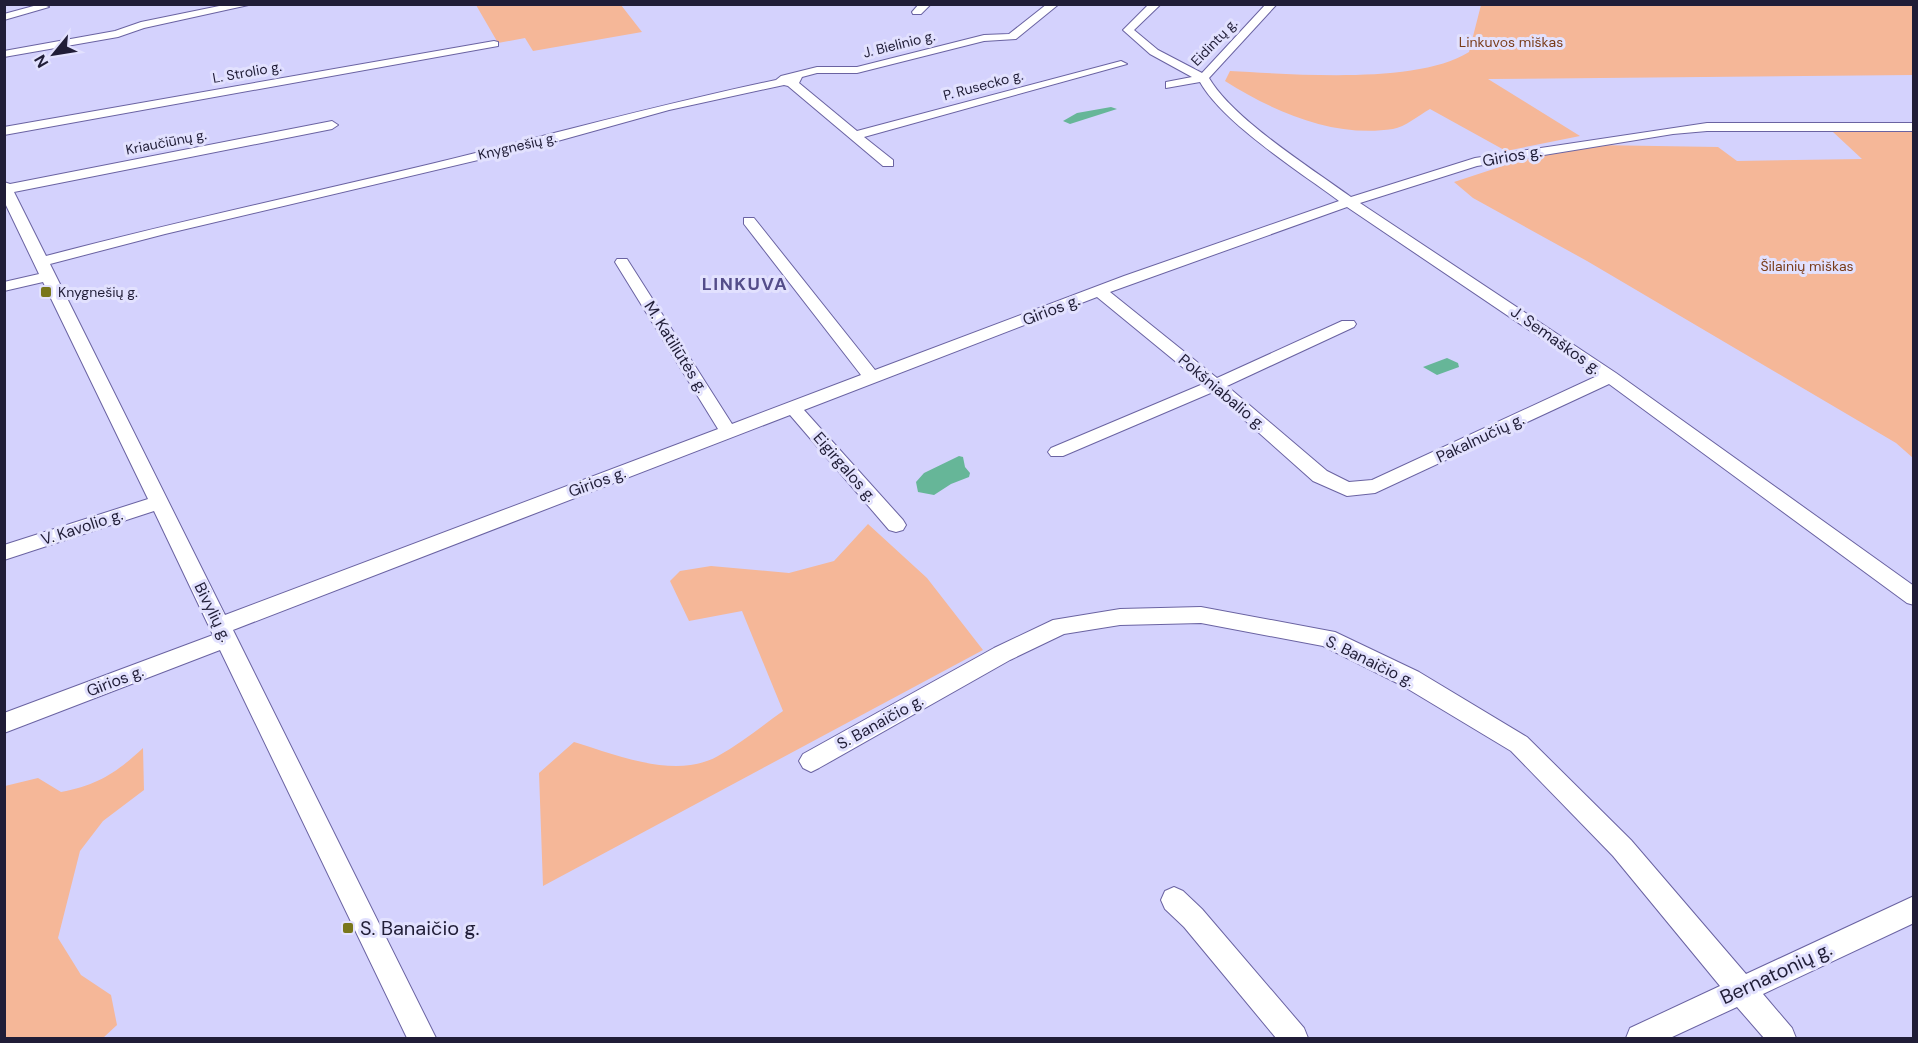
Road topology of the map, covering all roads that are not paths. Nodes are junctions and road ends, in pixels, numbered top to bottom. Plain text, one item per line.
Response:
1 (248, 4) edge
2 (926, 4) edge
3 (1054, 4) edge
4 (1156, 4) edge
5 (1272, 4) edge
6 (45, 9) edge
7 (916, 12) dead end
8 (4, 17) edge
9 (494, 44) dead end
10 (4, 54) edge
11 (1121, 63) dead end
12 (1203, 78) junction
13 (789, 81) junction
14 (1170, 85) dead end
15 (332, 125) dead end
16 (1914, 127) edge
17 (4, 131) edge
18 (853, 136) junction
19 (888, 163) dead end
20 (5, 187) edge
21 (1349, 202) junction
22 (749, 221) dead end
23 (622, 261) dead end
24 (45, 269) junction
25 (4, 287) edge
26 (1100, 291) junction
27 (1348, 324) dead end
28 (1610, 377) junction
29 (872, 378) junction
30 (1215, 385) junction
31 (794, 408) junction
32 (729, 432) junction
33 (1057, 452) dead end
34 (1347, 489) joint
35 (159, 502) junction
36 (896, 525) dead end
37 (4, 553) edge
38 (1914, 597) edge
39 (223, 632) junction
40 (4, 723) edge
41 (810, 761) dead end
42 (1174, 900) dead end
43 (1914, 909) edge
44 (1740, 990) junction
45 (422, 1038) edge
46 (1294, 1038) edge
47 (1640, 1038) edge
48 (1782, 1038) edge

1 - 10 street
2 - 7 street
3 - 13 street, J. Bielinio g.
4 - 12 street
5 - 12 street, Eidintų g.
6 - 8 street
9 - 17 street, L. Strolio g.
11 - 18 street, P. Rusecko g.
12 - 14 street, Eidintų g.
12 - 21 street, J. Semaškos g.
13 - 18 street
13 - 24 street, Knygnešių g.
15 - 20 street, Kriaučiūnų g.
16 - 21 street, Girios g.
18 - 19 street
20 - 24 street, Bivylių g.
21 - 26 street, Girios g.
21 - 28 street, J. Semaškos g.
22 - 29 street
23 - 32 street, M. Katiliūtės g.
24 - 25 street, Knygnešių g.
24 - 35 street, Bivylių g.
26 - 29 street, Girios g.
26 - 30 street, Pokšniabalio g.
27 - 30 street
28 - 34 street, Pakalnučių g.
28 - 38 street, J. Semaškos g.
29 - 31 street, Girios g.
30 - 33 street
30 - 34 street, Pokšniabalio g.
31 - 32 street, Girios g.
31 - 36 street, Eigirgalos g.
32 - 39 street, Girios g.
35 - 37 street, V. Kavolio g.
35 - 39 street, Bivylių g.
39 - 40 street, Girios g.
39 - 45 street, Bivylių g.
41 - 44 street, S. Banaičio g.
42 - 46 street
43 - 44 street, Bernatonių g.
44 - 47 street, Bernatonių g.
44 - 48 street, S. Banaičio g.

